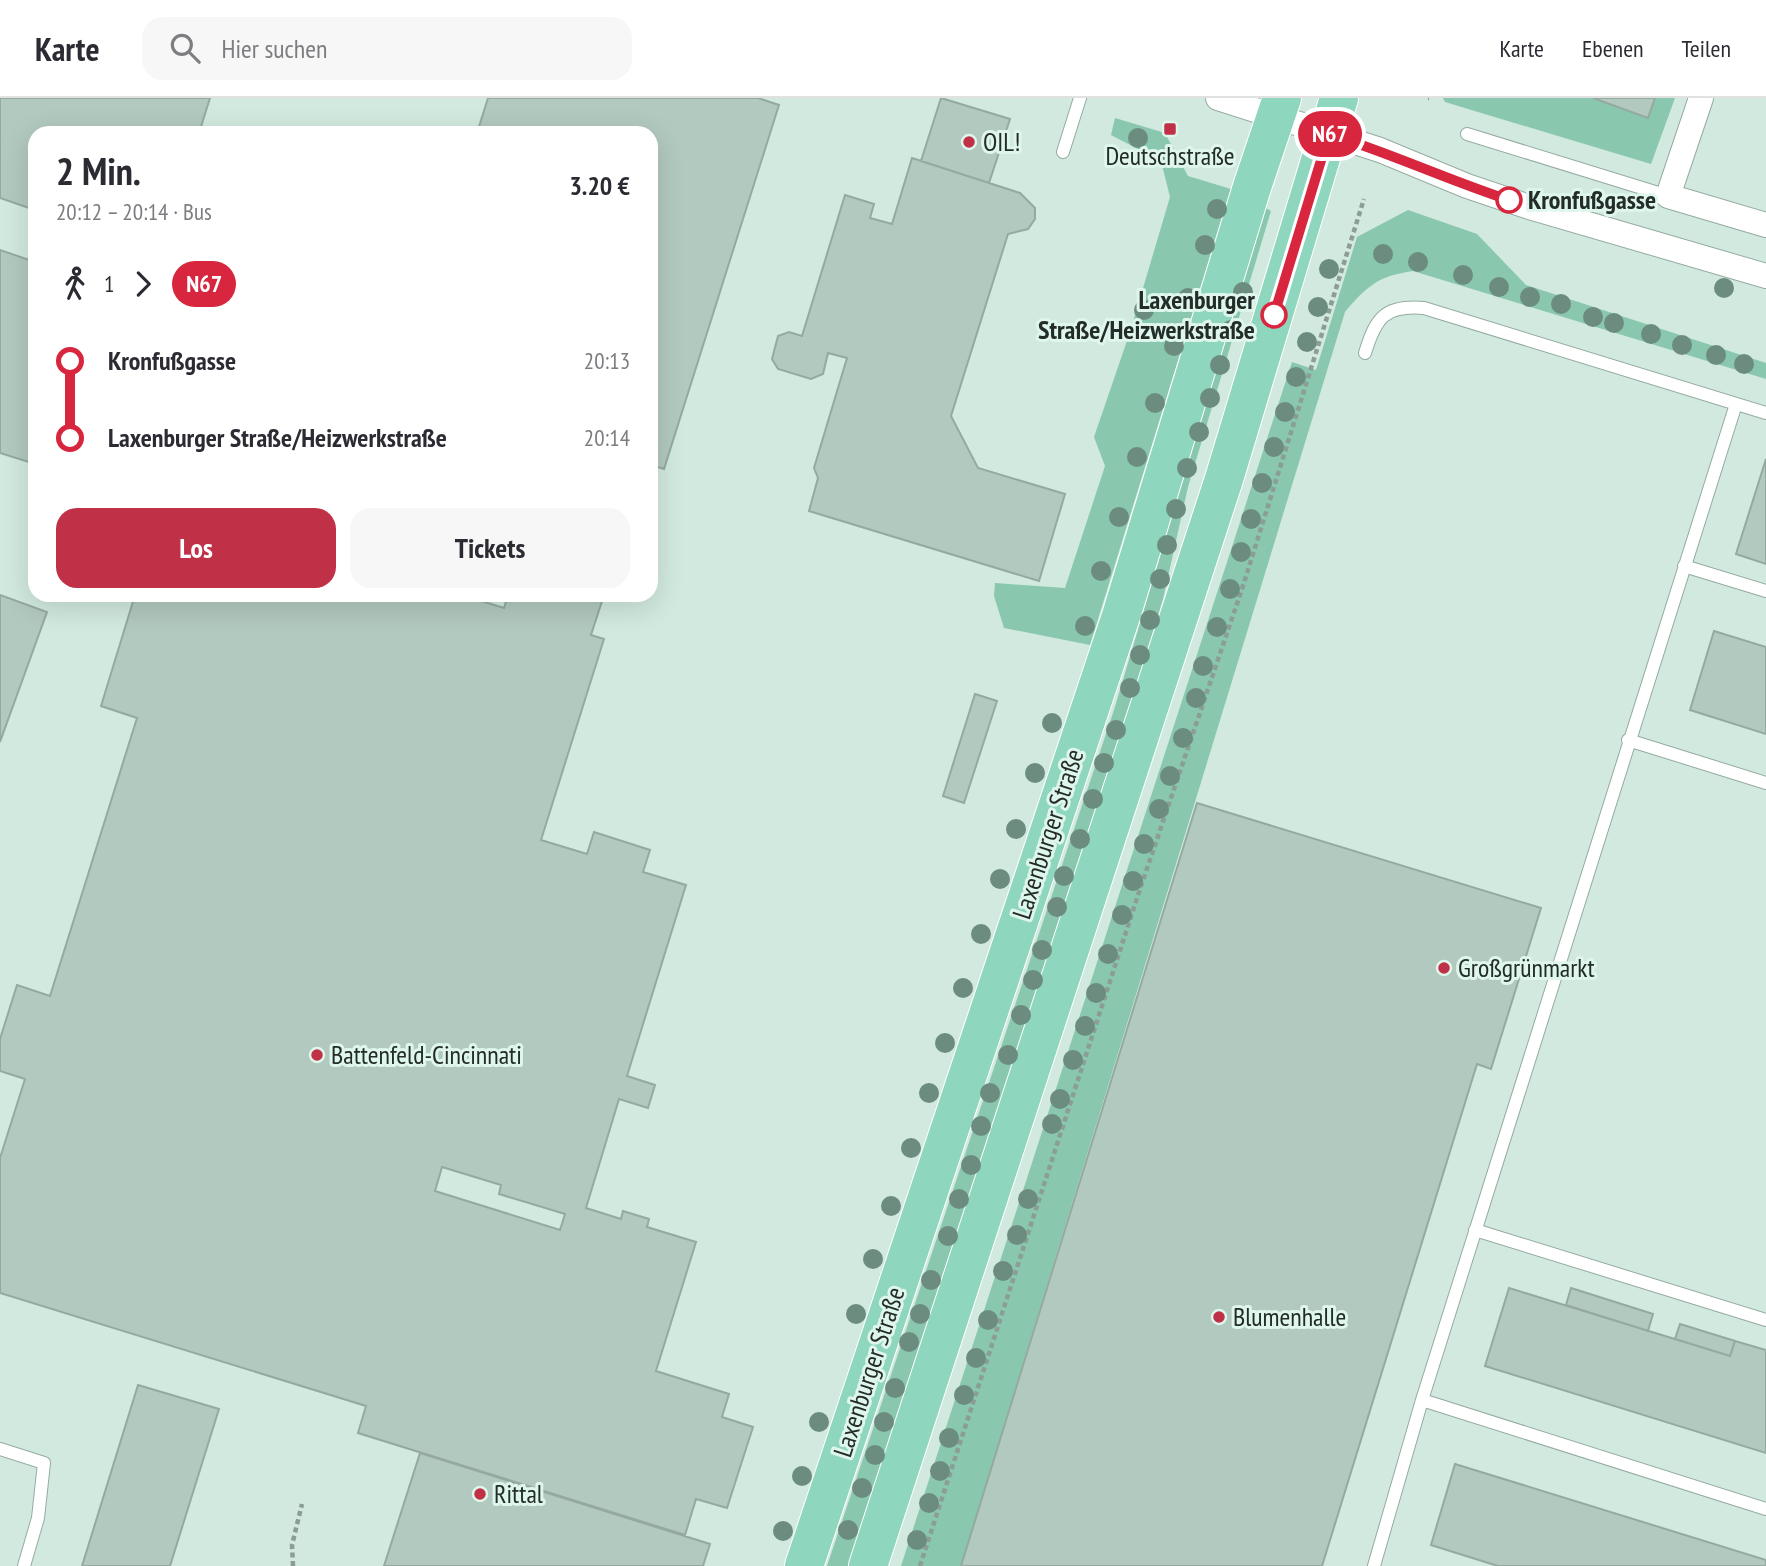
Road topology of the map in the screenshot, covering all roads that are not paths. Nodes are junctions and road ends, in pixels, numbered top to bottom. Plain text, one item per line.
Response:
1 (1080, 98) edge
2 (1217, 98) edge
3 (1701, 98) edge
4 (1279, 107) edge
5 (1334, 116) edge
6 (1467, 134) dead end
7 (1063, 152) dead end
8 (1668, 196) junction
9 (1766, 225) edge
10 (1766, 276) edge
11 (1366, 353) dead end
12 (1736, 404) junction
13 (1766, 413) edge
14 (1684, 566) junction
15 (1766, 592) edge
16 (1628, 740) junction
17 (1766, 783) edge
18 (1475, 1230) junction
19 (1766, 1320) edge
20 (1422, 1400) junction
21 (0, 1449) edge
22 (1766, 1509) edge
23 (1377, 1565) edge
24 (24, 1566) edge
25 (804, 1566) edge
26 (869, 1566) edge

1 - 7 lane
2 - 4 street
3 - 8 street
4 - 5 street
4 - 25 main road, Laxenburger Straße
5 - 10 street
5 - 26 main road
6 - 8 lane
8 - 9 street
11 - 12 lane
12 - 13 lane
12 - 14 lane
14 - 15 lane
14 - 16 lane
16 - 17 lane
16 - 18 lane
18 - 19 lane
18 - 20 lane
20 - 22 lane
20 - 23 lane
21 - 24 lane

